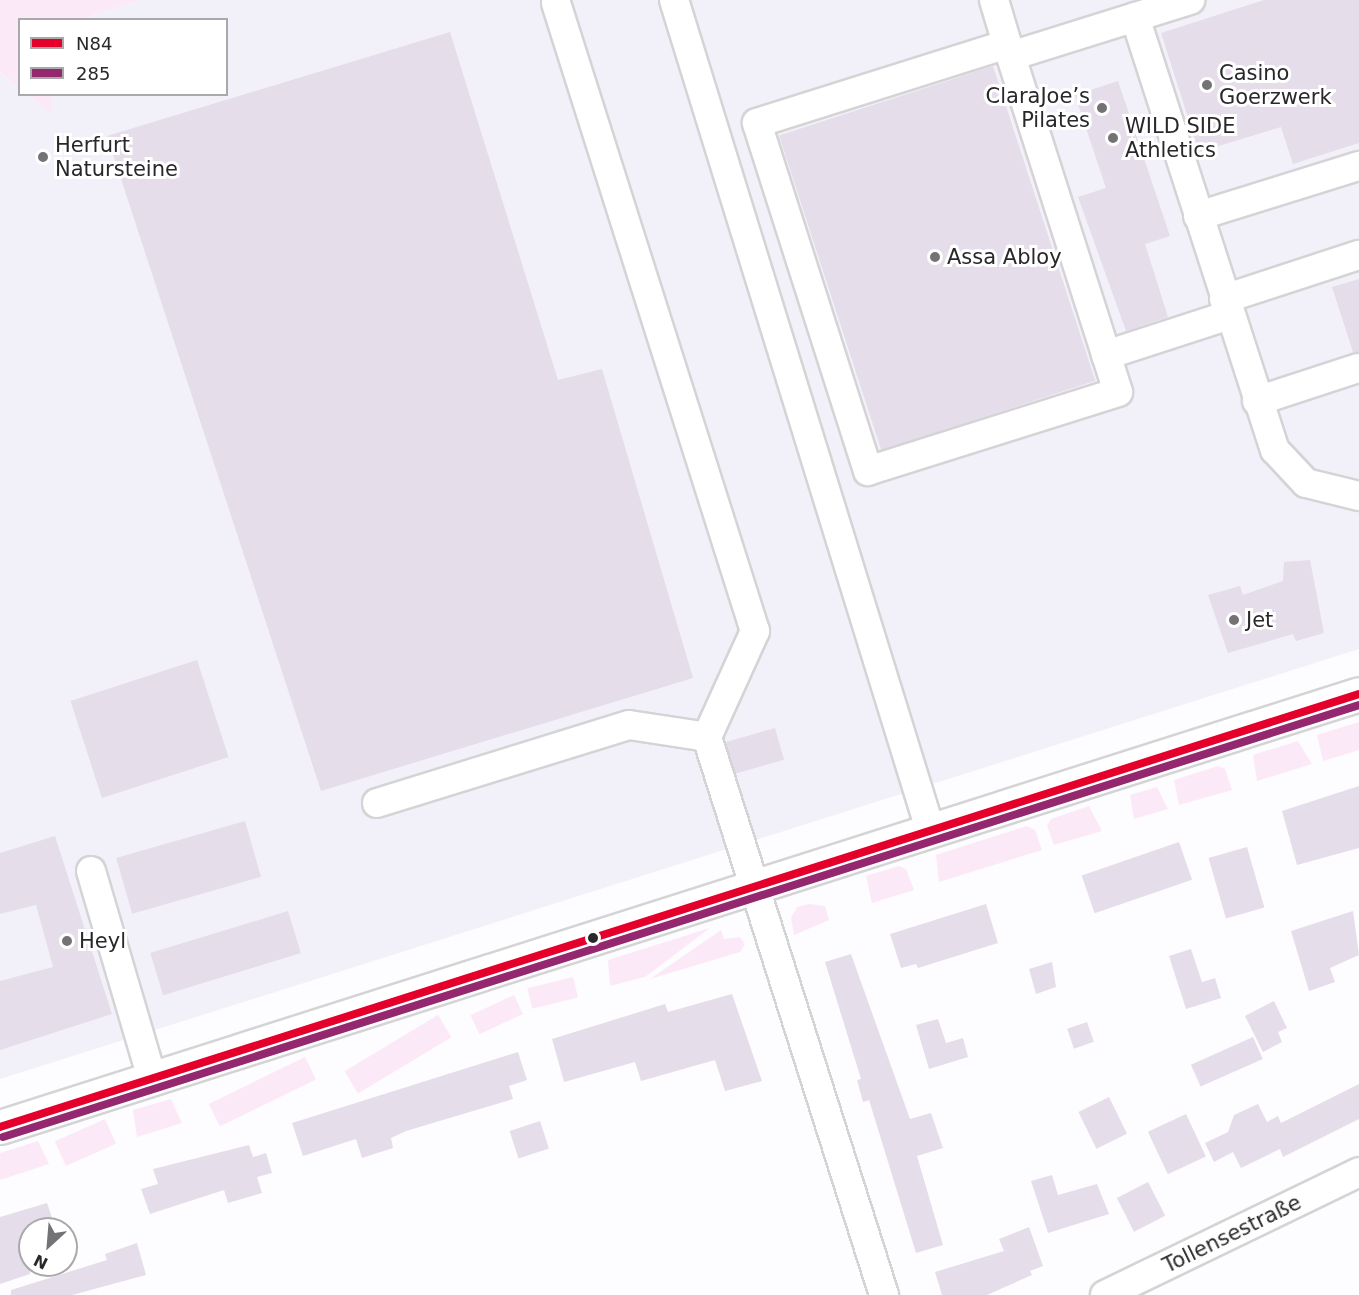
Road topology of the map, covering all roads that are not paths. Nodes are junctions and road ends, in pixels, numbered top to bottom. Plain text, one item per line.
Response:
1 (674, 0) edge
2 (994, 0) edge
3 (1190, 0) edge
4 (556, 3) dead end
5 (1135, 17) junction
6 (1009, 50) junction
7 (1359, 166) edge
8 (1198, 216) junction
9 (1359, 255) edge
10 (1227, 307) junction
11 (1106, 356) junction
12 (1358, 368) edge
13 (1257, 401) junction
14 (1359, 496) edge
15 (1359, 694) edge
16 (707, 737) junction
17 (376, 803) dead end
18 (930, 829) junction
19 (91, 871) dead end
20 (753, 884) junction
21 (152, 1078) junction
22 (0, 1127) edge
23 (1359, 1172) edge
24 (884, 1295) edge
25 (1105, 1295) edge

1 - 18 street
2 - 6 street
3 - 5 street
4 - 16 street
5 - 6 street
5 - 8 street
6 - 11 street
6 - 11 street
7 - 8 street
8 - 10 street
9 - 10 street
10 - 11 street
10 - 13 street
12 - 13 street
13 - 14 street
15 - 18 main road
16 - 17 street
16 - 20 street
18 - 20 main road
19 - 21 street
20 - 21 main road
20 - 24 street
21 - 22 main road
23 - 25 street, Tollensestraße

